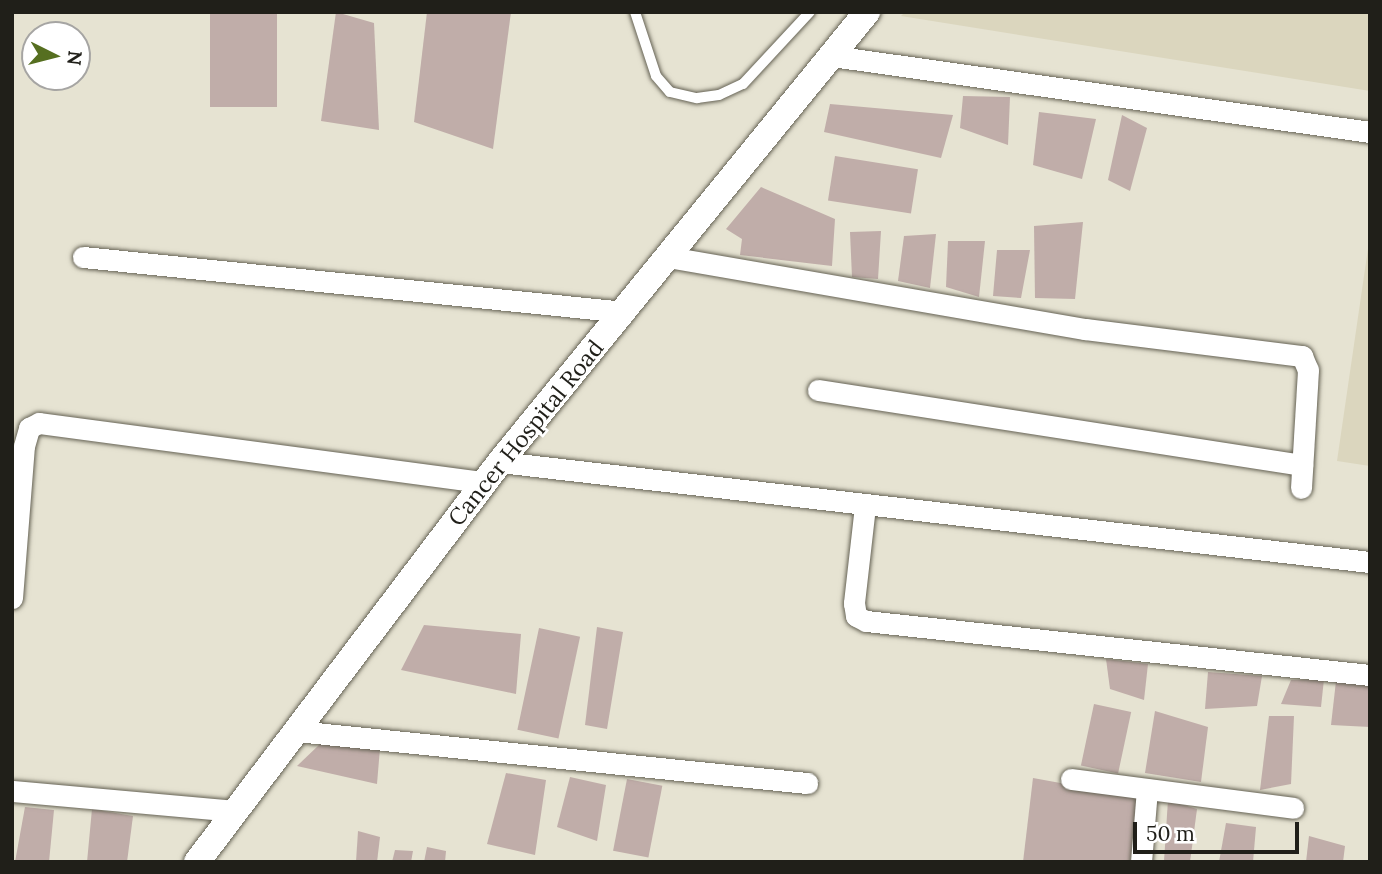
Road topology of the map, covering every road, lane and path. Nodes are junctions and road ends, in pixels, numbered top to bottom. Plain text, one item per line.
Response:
1 (635, 12) edge
2 (810, 12) edge
3 (867, 12) edge
4 (832, 56) junction
5 (1370, 132) edge
6 (83, 257) dead end
7 (668, 257) junction
8 (624, 312) junction
9 (818, 390) dead end
10 (1302, 465) junction
11 (492, 472) junction
12 (1301, 488) dead end
13 (865, 506) junction
14 (1370, 562) edge
15 (12, 598) edge
16 (1370, 675) edge
17 (296, 731) junction
18 (1071, 779) dead end
19 (807, 783) dead end
20 (1147, 789) junction
21 (12, 791) edge
22 (1293, 808) dead end
23 (236, 811) junction
24 (197, 862) edge
25 (1141, 862) edge

1 - 2 lane
3 - 4 street, Cancer Hospital Road
4 - 5 street
4 - 7 street, Cancer Hospital Road
6 - 8 street
7 - 8 street, Cancer Hospital Road
7 - 10 street
8 - 11 street, Cancer Hospital Road
9 - 10 street
10 - 12 street
11 - 13 street
11 - 15 street
11 - 17 street, Cancer Hospital Road
13 - 14 street
13 - 16 street
17 - 19 street
17 - 23 street, Cancer Hospital Road
18 - 20 street
20 - 22 street
20 - 25 street
21 - 23 street
23 - 24 street, Cancer Hospital Road

